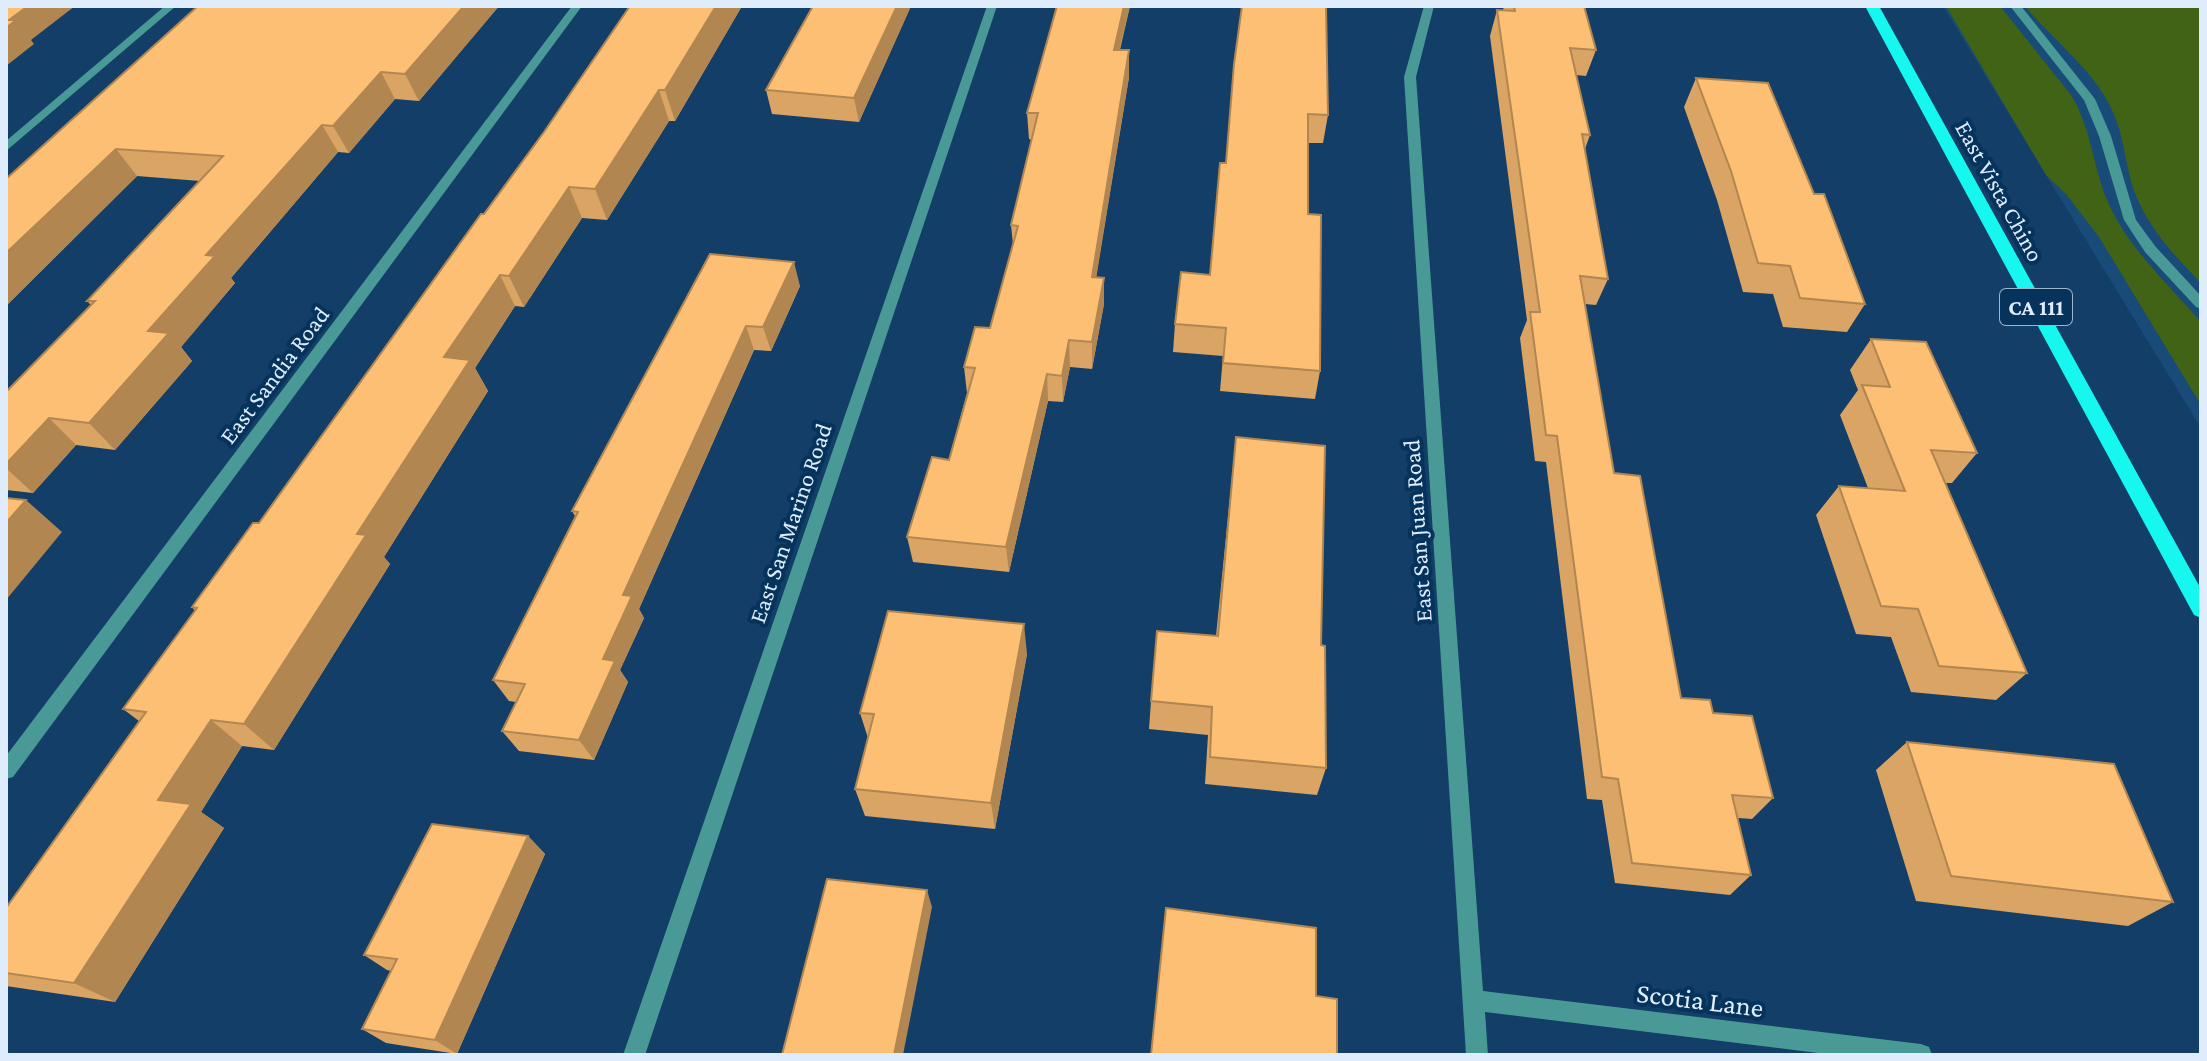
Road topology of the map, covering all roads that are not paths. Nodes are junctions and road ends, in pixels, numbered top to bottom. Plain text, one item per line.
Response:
1 (171, 6) edge
2 (577, 6) edge
3 (992, 6) edge
4 (1429, 6) edge
5 (1872, 6) edge
6 (2015, 6) edge
7 (6, 147) edge
8 (2201, 304) edge
9 (2201, 609) edge
10 (6, 771) edge
11 (1473, 1000) junction
12 (634, 1055) edge
13 (1477, 1055) edge
14 (1921, 1055) edge

1 - 7 street
2 - 10 street, East Sandia Road
3 - 12 street, East San Marino Road
4 - 11 street, East San Juan Road
5 - 9 main road, East Vista Chino / CA 111
6 - 8 street
11 - 13 street, East San Juan Road
11 - 14 street, Scotia Lane

